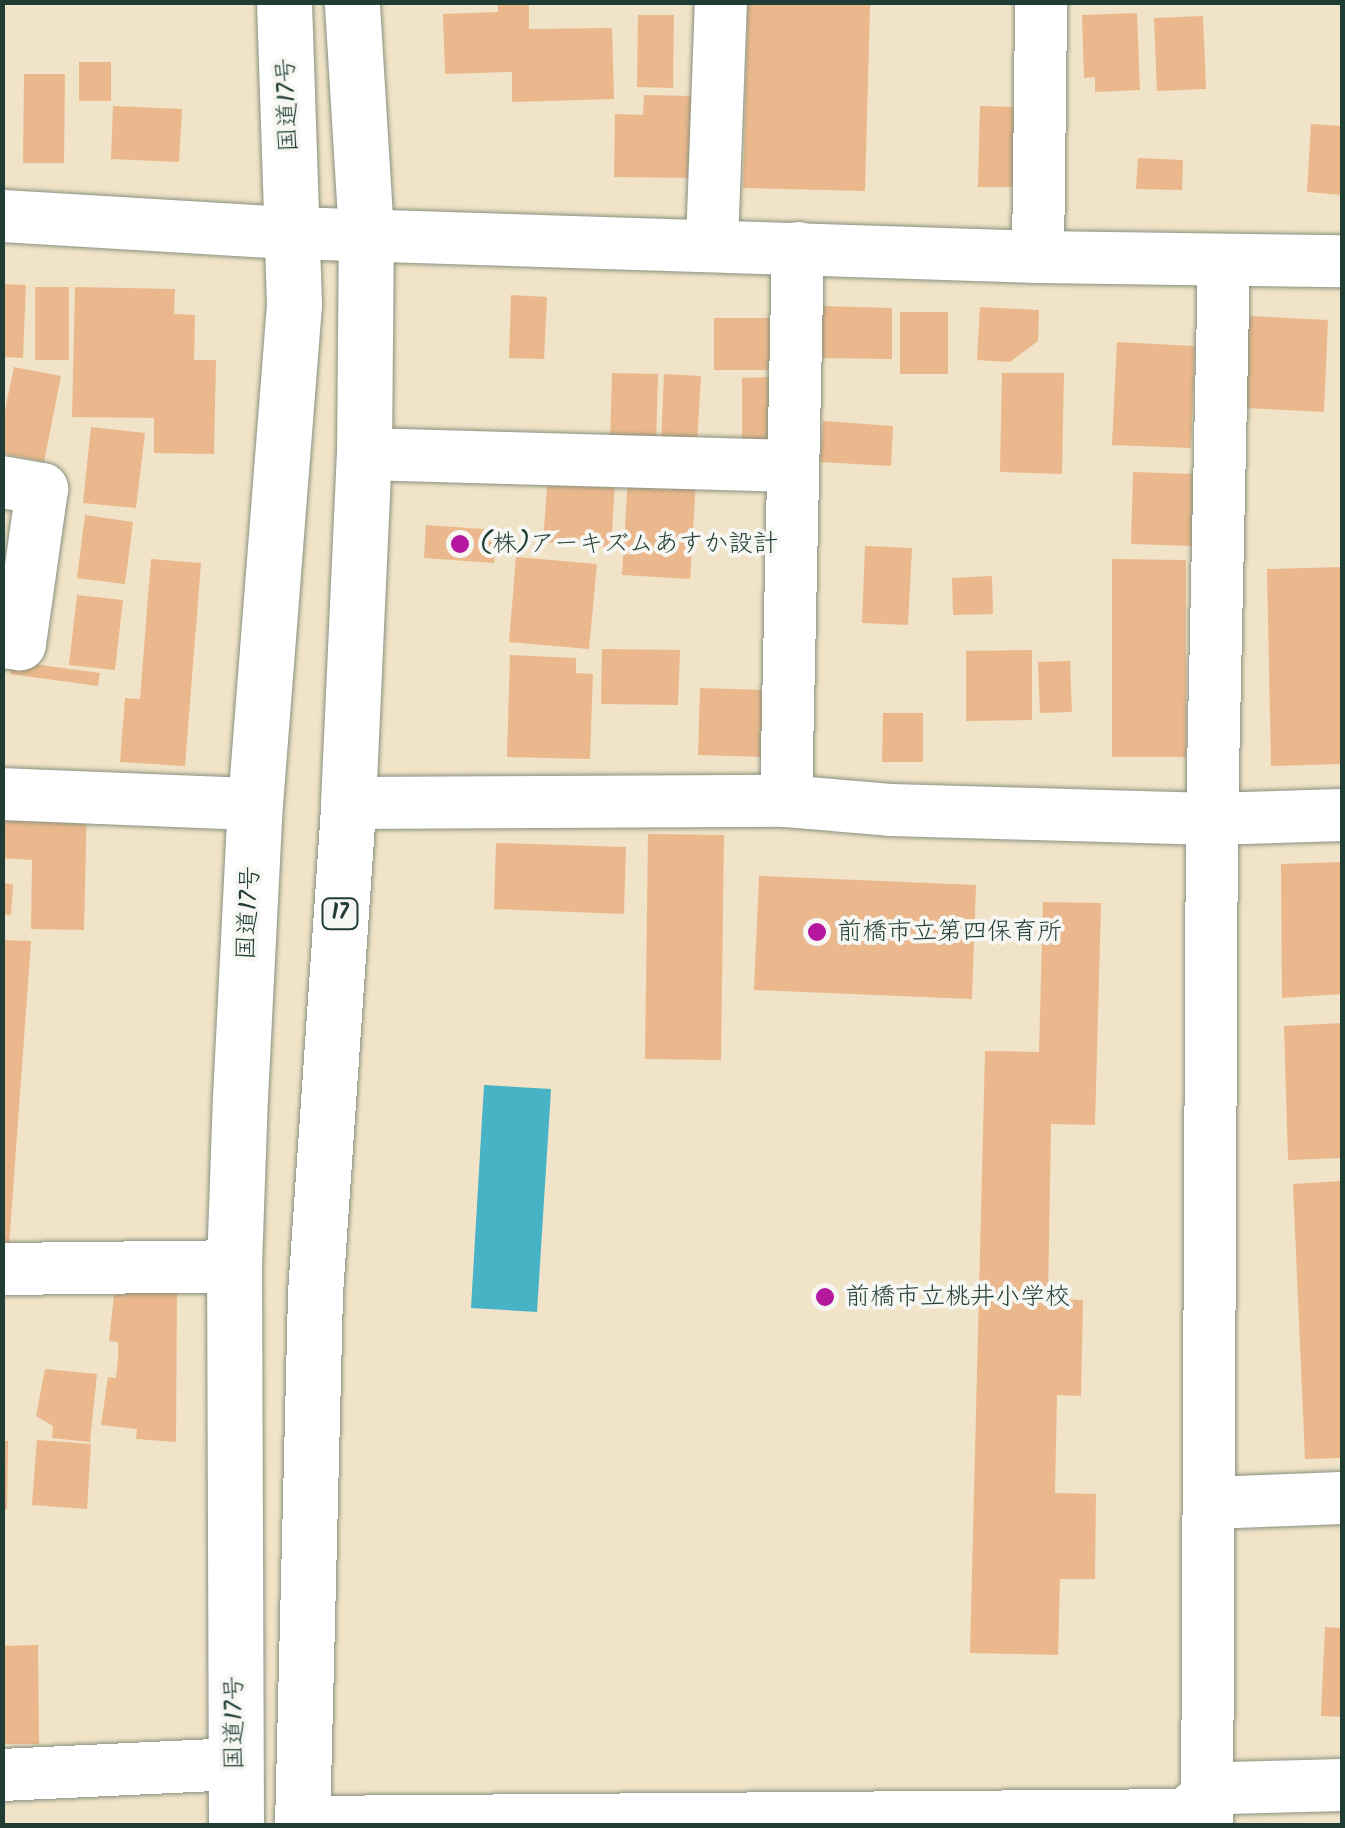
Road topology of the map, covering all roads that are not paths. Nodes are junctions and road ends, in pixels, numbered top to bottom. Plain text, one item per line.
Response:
1 (284, 2) edge
2 (352, 2) edge
3 (721, 2) edge
4 (1041, 2) edge
5 (2, 216) edge
6 (291, 233) junction
7 (366, 234) junction
8 (712, 244) junction
9 (798, 248) junction
10 (1038, 257) junction
11 (1224, 261) junction
12 (1342, 261) edge
13 (364, 454) junction
14 (792, 466) junction
15 (2, 482) edge
16 (2, 642) edge
17 (2, 794) edge
18 (786, 801) junction
19 (348, 803) junction
20 (255, 804) junction
21 (1342, 815) edge
22 (1212, 819) junction
23 (234, 1266) junction
24 (2, 1269) edge
25 (1342, 1498) edge
26 (1209, 1502) junction
27 (235, 1764) junction
28 (2, 1775) edge
29 (1342, 1785) edge
30 (1207, 1811) edge
31 (302, 1824) edge
32 (236, 1826) edge

1 - 6 highway, 国道17号
2 - 7 highway, 17
3 - 8 street
4 - 10 street
5 - 6 street
6 - 7 street
6 - 20 highway, 国道17号
7 - 8 street
7 - 13 highway, 17
8 - 9 street
9 - 10 street
9 - 14 street
10 - 11 street
11 - 12 street
11 - 22 street
13 - 14 street
13 - 19 highway, 17
14 - 18 street
15 - 16 street
17 - 20 street
18 - 19 street
18 - 22 street
19 - 31 highway, 17
20 - 23 highway, 国道17号
21 - 22 street
22 - 26 street
23 - 24 street
23 - 27 highway, 国道17号
25 - 26 street
26 - 30 street
27 - 28 street
27 - 32 highway, 国道17号
29 - 30 street
30 - 31 street

